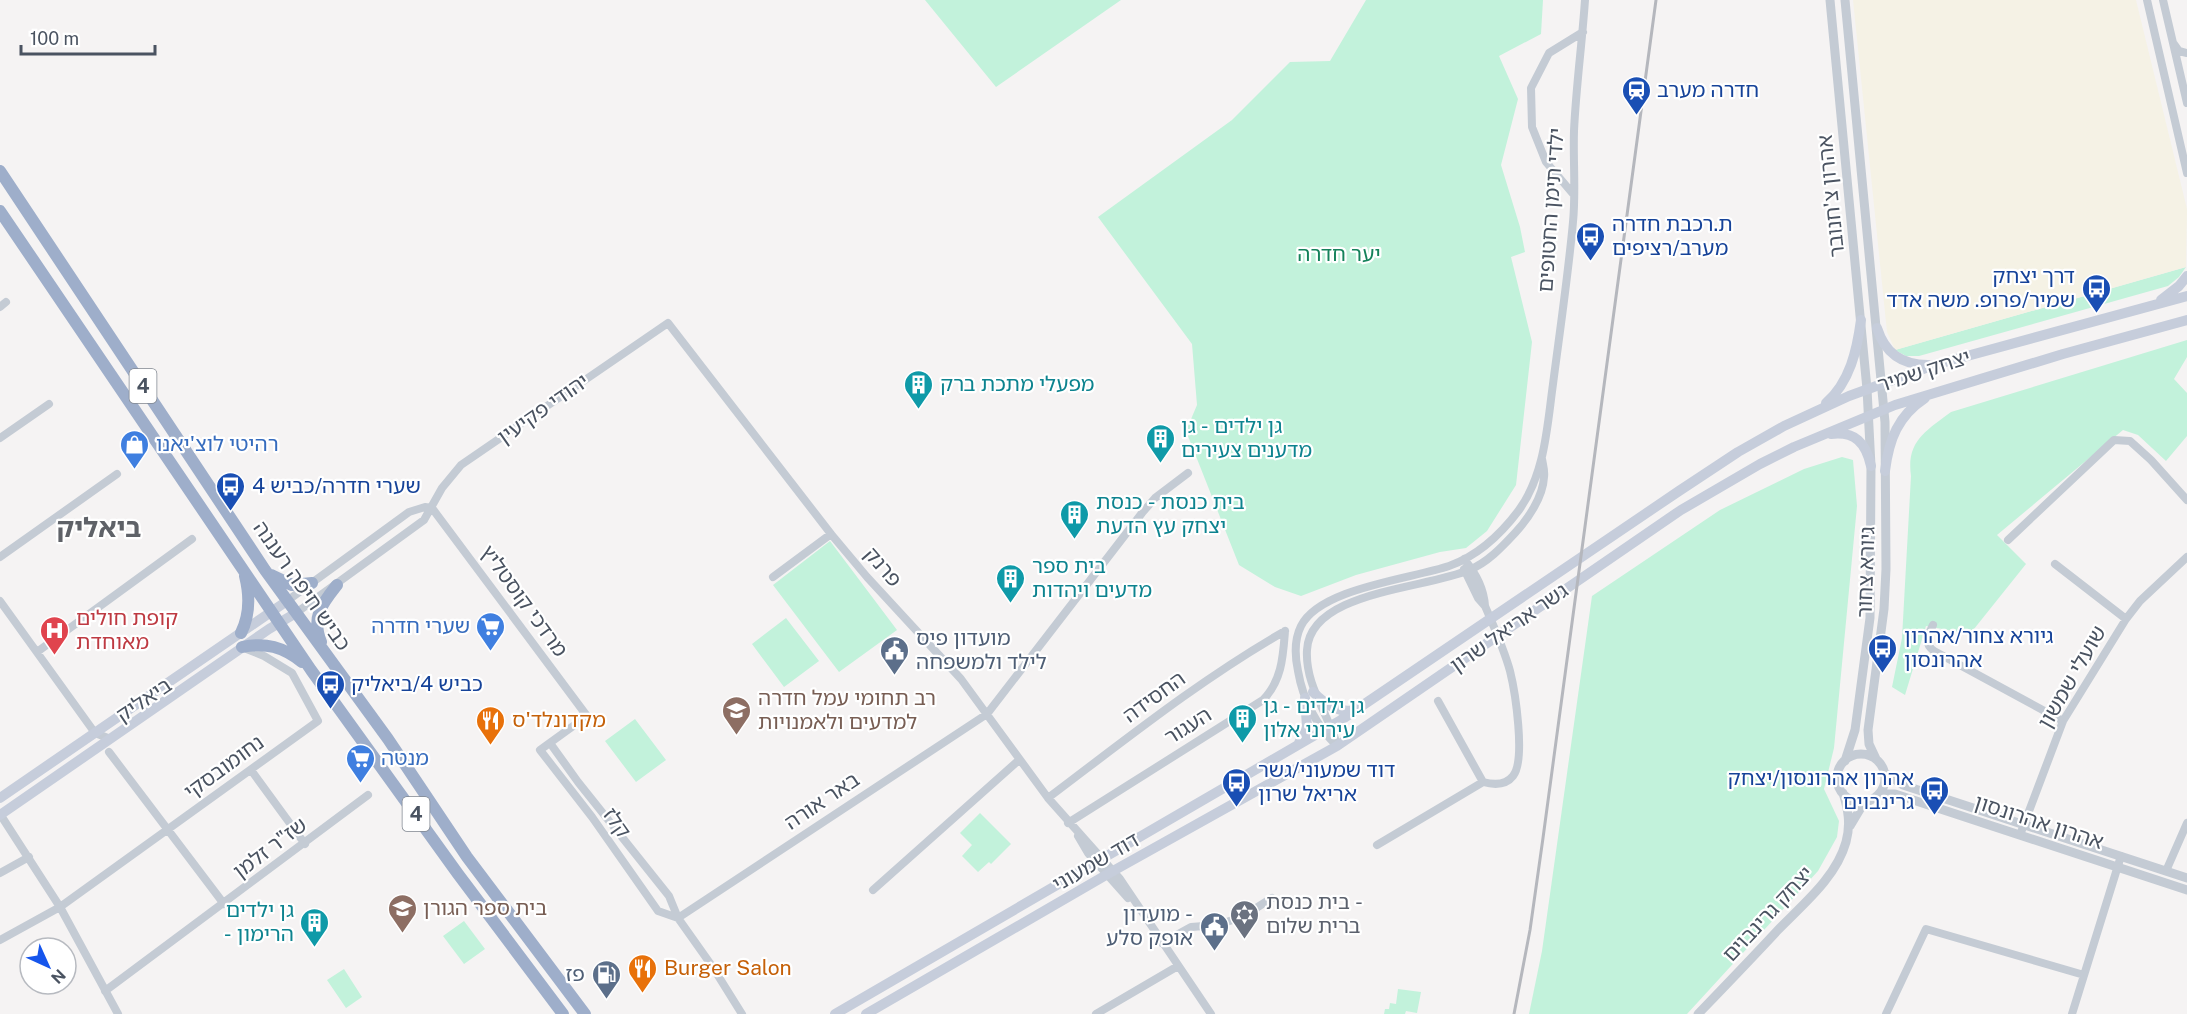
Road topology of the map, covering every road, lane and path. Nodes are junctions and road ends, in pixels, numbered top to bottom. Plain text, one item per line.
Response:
1 (1585, 0) edge
2 (1830, 0) edge
3 (1845, 0) edge
4 (2147, 0) edge
5 (2163, 0) edge
6 (1583, 32) junction
7 (2173, 43) junction
8 (2187, 53) edge
9 (2187, 71) edge
10 (2182, 82) junction
11 (2187, 103) edge
12 (0, 171) edge
13 (2187, 173) edge
14 (1574, 195) junction
15 (0, 212) edge
16 (2187, 276) edge
17 (2187, 296) edge
18 (2149, 306) junction
19 (1861, 320) junction
20 (2187, 320) edge
21 (668, 323) joint
22 (1877, 328) junction
23 (1934, 366) junction
24 (1882, 383) junction
25 (1867, 388) junction
26 (1939, 390) junction
27 (49, 404) dead end
28 (1821, 408) junction
29 (1884, 409) junction
30 (1870, 414) junction
31 (1819, 436) junction
32 (0, 438) edge
33 (1542, 458) junction
34 (1871, 466) junction
35 (1885, 471) junction
36 (1188, 473) dead end
37 (117, 474) dead end
38 (1679, 491) joint
39 (2187, 500) edge
40 (432, 507) junction
41 (1681, 510) joint
42 (831, 534) junction
43 (192, 539) dead end
44 (2008, 540) dead end
45 (0, 557) edge
46 (2187, 557) edge
47 (1464, 560) junction
48 (2055, 564) dead end
49 (265, 570) junction
50 (1468, 570) junction
51 (244, 572) junction
52 (773, 577) dead end
53 (312, 583) junction
54 (337, 585) junction
55 (0, 601) edge
56 (287, 601) junction
57 (271, 612) junction
58 (296, 613) junction
59 (2126, 619) junction
60 (279, 622) junction
61 (1933, 625) dead end
62 (1285, 631) joint
63 (241, 633) junction
64 (242, 647) junction
65 (37, 652) junction
66 (328, 656) junction
67 (311, 670) junction
68 (1309, 695) junction
69 (1438, 701) dead end
70 (1357, 710) junction
71 (987, 714) junction
72 (2063, 721) junction
73 (1327, 729) junction
74 (95, 733) junction
75 (108, 738) junction
76 (550, 743) junction
77 (1337, 746) junction
78 (1295, 747) junction
79 (109, 752) dead end
80 (1876, 759) junction
81 (1019, 760) junction
82 (1845, 761) junction
83 (251, 770) junction
84 (1885, 773) junction
85 (1483, 782) junction
86 (1843, 793) junction
87 (1879, 794) junction
88 (368, 795) dead end
89 (0, 798) edge
90 (1048, 798) junction
91 (1865, 801) junction
92 (0, 814) edge
93 (1068, 823) junction
94 (2187, 823) edge
95 (2024, 824) junction
96 (1849, 829) junction
97 (167, 830) junction
98 (2020, 835) junction
99 (305, 844) junction
100 (1377, 845) dead end
101 (2121, 856) junction
102 (29, 857) junction
103 (1099, 860) junction
104 (2118, 867) junction
105 (2166, 871) junction
106 (0, 873) edge
107 (1109, 873) junction
108 (2187, 878) edge
109 (873, 890) dead end
110 (2187, 890) edge
111 (1272, 898) dead end
112 (224, 904) junction
113 (60, 907) junction
114 (678, 918) junction
115 (0, 940) edge
116 (1162, 943) junction
117 (1178, 966) junction
118 (2085, 975) junction
119 (105, 991) junction
120 (118, 1014) edge
121 (563, 1014) edge
122 (585, 1014) edge
123 (742, 1014) edge
124 (835, 1014) edge
125 (866, 1014) edge
126 (1096, 1014) edge
127 (1211, 1014) edge
128 (1698, 1014) edge
129 (1886, 1014) edge
130 (2072, 1014) edge

1 - 6 street, ילדי תימן החטופים
2 - 19 street, אהרון צ'חנובר
3 - 22 street, אהרון צ'חנובר
4 - 13 street
5 - 7 street
6 - 14 street, ילדי תימן החטופים
6 - 14 street
7 - 8 street
7 - 10 street
9 - 10 street
10 - 11 street
12 - 49 highway, כביש חיפה רעננה / 4
14 - 33 street, ילדי תימן החטופים
15 - 51 highway, כביש חיפה רעננה / 4
16 - 18 main road
17 - 18 main road, יצחק שמיר
18 - 23 main road, יצחק שמיר
19 - 25 street, אהרון צ'חנובר
19 - 28 main road
20 - 26 main road, יצחק שמיר
21 - 40 street, יהודי פקיעין
21 - 42 street, פרנק
22 - 23 main road
22 - 24 street, אהרון צ'חנובר
23 - 24 main road, יצחק שמיר
24 - 25 main road, יצחק שמיר
24 - 29 street, גיורא צחור
25 - 28 main road, יצחק שמיר
25 - 30 street, גיורא צחור
26 - 29 main road, יצחק שמיר
26 - 35 main road
27 - 32 street
28 - 38 main road, יצחק שמיר
29 - 30 main road, יצחק שמיר
29 - 35 street, גיורא צחור
30 - 31 main road, יצחק שמיר
30 - 34 street, גיורא צחור
31 - 34 main road
31 - 41 main road, יצחק שמיר
33 - 47 street, ילדי תימן החטופים
33 - 50 street, ילדי תימן החטופים
34 - 82 street, גיורא צחור
35 - 80 street, גיורא צחור
36 - 71 street, באר אורה
37 - 45 street
38 - 70 main road, גשר אריאל שרון
39 - 44 street
40 - 53 street
40 - 54 street, יהודי פקיעין
40 - 76 street, מרדכי קוסטליץ
41 - 77 main road, גשר אריאל שרון
42 - 52 street
42 - 71 street, פרנק
43 - 65 street
46 - 59 street, שועלי שמשון
47 - 50 street
47 - 68 street, ילדי תימן החטופים
48 - 59 street
49 - 53 highway
49 - 56 highway, כביש חיפה רעננה / 4
50 - 68 street, ילדי תימן החטופים
50 - 85 street
51 - 57 highway, כביש חיפה רעננה / 4
51 - 63 highway
53 - 56 street
54 - 58 street, יהודי פקיעין
54 - 66 highway
55 - 65 street
56 - 57 main road, ביאליק
56 - 58 highway, כביש חיפה רעננה / 4
57 - 60 highway, כביש חיפה רעננה / 4
57 - 63 main road, ביאליק
58 - 60 main road, יהודי פקיעין
58 - 66 highway, כביש חיפה רעננה / 4
59 - 72 street, שועלי שמשון
60 - 64 main road, ביאליק
60 - 67 highway, כביש חיפה רעננה / 4
61 - 72 street
62 - 90 street, החסידה
62 - 93 street, העגור
63 - 74 main road, ביאליק
64 - 67 highway
64 - 75 main road, ביאליק
64 - 83 street, נחומובסקי
65 - 74 street
66 - 122 highway, כביש חיפה רעננה / 4
67 - 121 highway, כביש חיפה רעננה / 4
68 - 70 main road
68 - 73 street, ילדי תימן החטופים
68 - 78 main road
69 - 85 street
70 - 73 main road, דוד שמעוני
71 - 81 street, פרנק
71 - 114 street, באר אורה
72 - 95 street, שועלי שמשון
73 - 77 street, ילדי תימן החטופים
73 - 78 main road, דוד שמעוני
74 - 75 street
74 - 89 main road, ביאליק
75 - 92 main road, ביאליק
76 - 114 street, קלז
76 - 114 street, קלז
77 - 107 main road, דוד שמעוני
78 - 103 main road, דוד שמעוני
79 - 97 street
80 - 82 street
80 - 84 street
81 - 90 street, פרנק
81 - 109 street
82 - 86 street
83 - 97 street, נחומובסקי
83 - 99 street
84 - 87 street
84 - 95 street, אהרון אהרונסון
85 - 100 street
86 - 91 street
86 - 96 street, יצחק גרינבוים
87 - 91 street
87 - 98 street, אהרון אהרונסון
88 - 99 street, שז"ר זלמן
90 - 93 street, פרנק
91 - 96 street, יצחק גרינבוים
92 - 102 street
93 - 103 street, פרנק
94 - 105 street
95 - 98 street, שועלי שמשון
95 - 101 street, אהרון אהרונסון
96 - 128 street, יצחק גרינבוים
97 - 112 street
97 - 113 street, נחומובסקי
98 - 104 street, אהרון אהרונסון
99 - 112 street, שז"ר זלמן
101 - 104 street
101 - 105 street, אהרון אהרונסון
102 - 106 street
102 - 113 street
103 - 107 street, פרנק
103 - 124 main road, דוד שמעוני
104 - 110 street, אהרון אהרונסון
104 - 118 street
105 - 108 street, אהרון אהרונסון
107 - 116 street, פרנק
107 - 125 main road, דוד שמעוני
111 - 116 street
112 - 119 street, שז"ר זלמן
113 - 115 street, נחומובסקי
113 - 119 street
114 - 123 street, קלז
116 - 117 street, פרנק
117 - 126 street
117 - 127 street, פרנק
118 - 129 street
118 - 130 street
119 - 120 street

